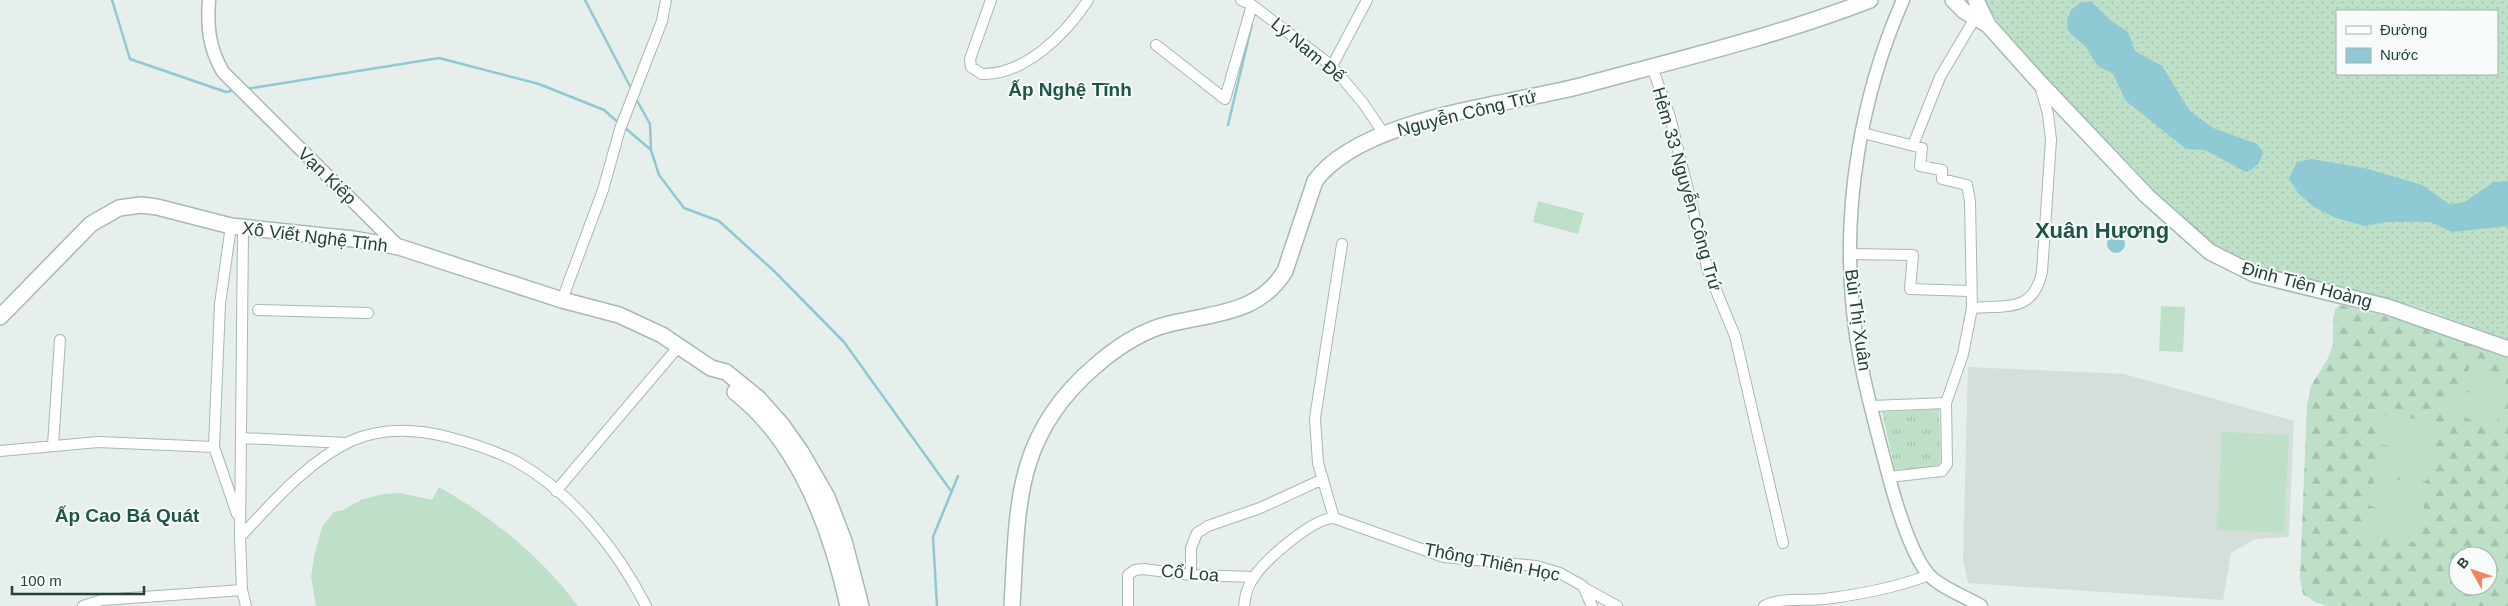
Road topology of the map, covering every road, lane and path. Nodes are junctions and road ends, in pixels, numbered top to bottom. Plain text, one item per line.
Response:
1 (209, 0) edge
2 (666, 0) edge
3 (991, 0) edge
4 (1088, 0) edge
5 (1241, 0) edge
6 (1367, 0) edge
7 (1870, 0) edge
8 (1903, 0) edge
9 (1953, 0) edge
10 (1976, 0) edge
11 (1252, 4) junction
12 (1981, 21) junction
13 (1156, 45) dead end
14 (1332, 66) junction
15 (1652, 67) junction
16 (2039, 82) junction
17 (1863, 133) junction
18 (1384, 134) junction
19 (1913, 145) junction
20 (237, 227) junction
21 (1342, 244) dead end
22 (399, 247) junction
23 (1849, 254) junction
24 (1970, 291) junction
25 (562, 300) junction
26 (1972, 308) junction
27 (258, 310) dead end
28 (368, 313) dead end
29 (0, 317) edge
30 (60, 340) dead end
31 (680, 346) junction
32 (2508, 349) edge
33 (712, 368) junction
34 (1946, 403) junction
35 (1872, 406) junction
36 (241, 438) junction
37 (347, 443) junction
38 (53, 445) junction
39 (214, 447) junction
40 (0, 451) edge
41 (1889, 477) junction
42 (1323, 479) junction
43 (556, 490) junction
44 (1334, 518) junction
45 (240, 522) junction
46 (240, 537) junction
47 (1783, 543) dead end
48 (1929, 575) junction
49 (1191, 576) junction
50 (1254, 576) junction
51 (1586, 589) junction
52 (242, 590) junction
53 (83, 606) edge
54 (246, 606) edge
55 (646, 606) edge
56 (848, 606) edge
57 (861, 606) edge
58 (1012, 606) edge
59 (1128, 606) edge
60 (1244, 606) edge
61 (1592, 606) edge
62 (1617, 606) edge
63 (1764, 606) edge
64 (1981, 606) edge

1 - 22 street, Vạn Kiếp
2 - 25 street
3 - 4 street
5 - 11 street, Lý Nam Đế
6 - 14 street
7 - 15 main road, Nguyễn Công Trứ
8 - 17 street, Bùi Thị Xuân
9 - 12 main road, Đinh Tiên Hoàng
10 - 12 main road, Đinh Tiên Hoàng
11 - 13 street
11 - 14 street, Lý Nam Đế
12 - 16 main road, Đinh Tiên Hoàng
12 - 19 street
14 - 18 street, Lý Nam Đế
15 - 18 main road, Nguyễn Công Trứ
15 - 47 street, Hẻm 33 Nguyễn Công Trứ
16 - 26 street
16 - 32 main road, Đinh Tiên Hoàng
17 - 19 street
17 - 23 street, Bùi Thị Xuân
18 - 58 main road, Nguyễn Công Trứ
19 - 24 street
20 - 22 main road, Xô Viết Nghệ Tĩnh
20 - 29 main road, Xô Viết Nghệ Tĩnh
20 - 36 street
20 - 39 street
21 - 42 street
22 - 25 main road, Xô Viết Nghệ Tĩnh
23 - 24 street
23 - 35 street, Bùi Thị Xuân
24 - 26 street
25 - 31 main road, Xô Viết Nghệ Tĩnh
26 - 34 street
27 - 28 street
30 - 38 street
31 - 33 main road, Xô Viết Nghệ Tĩnh
31 - 43 street
33 - 56 main road, Xô Viết Nghệ Tĩnh
33 - 57 main road, Xô Viết Nghệ Tĩnh
34 - 35 street
34 - 41 street
35 - 41 street, Bùi Thị Xuân
36 - 37 street
36 - 45 street
37 - 43 street
37 - 46 street
38 - 39 street
38 - 40 street
39 - 45 street
41 - 48 street, Bùi Thị Xuân
42 - 44 street
42 - 49 street
43 - 55 street
44 - 50 street
44 - 51 street, Thông Thiên Học
45 - 46 street
46 - 52 street
48 - 63 street
48 - 64 street
49 - 50 street, Cổ Loa
49 - 59 street, Cổ Loa
50 - 60 street
51 - 61 street
51 - 62 street, Thông Thiên Học
52 - 53 street
52 - 54 street

